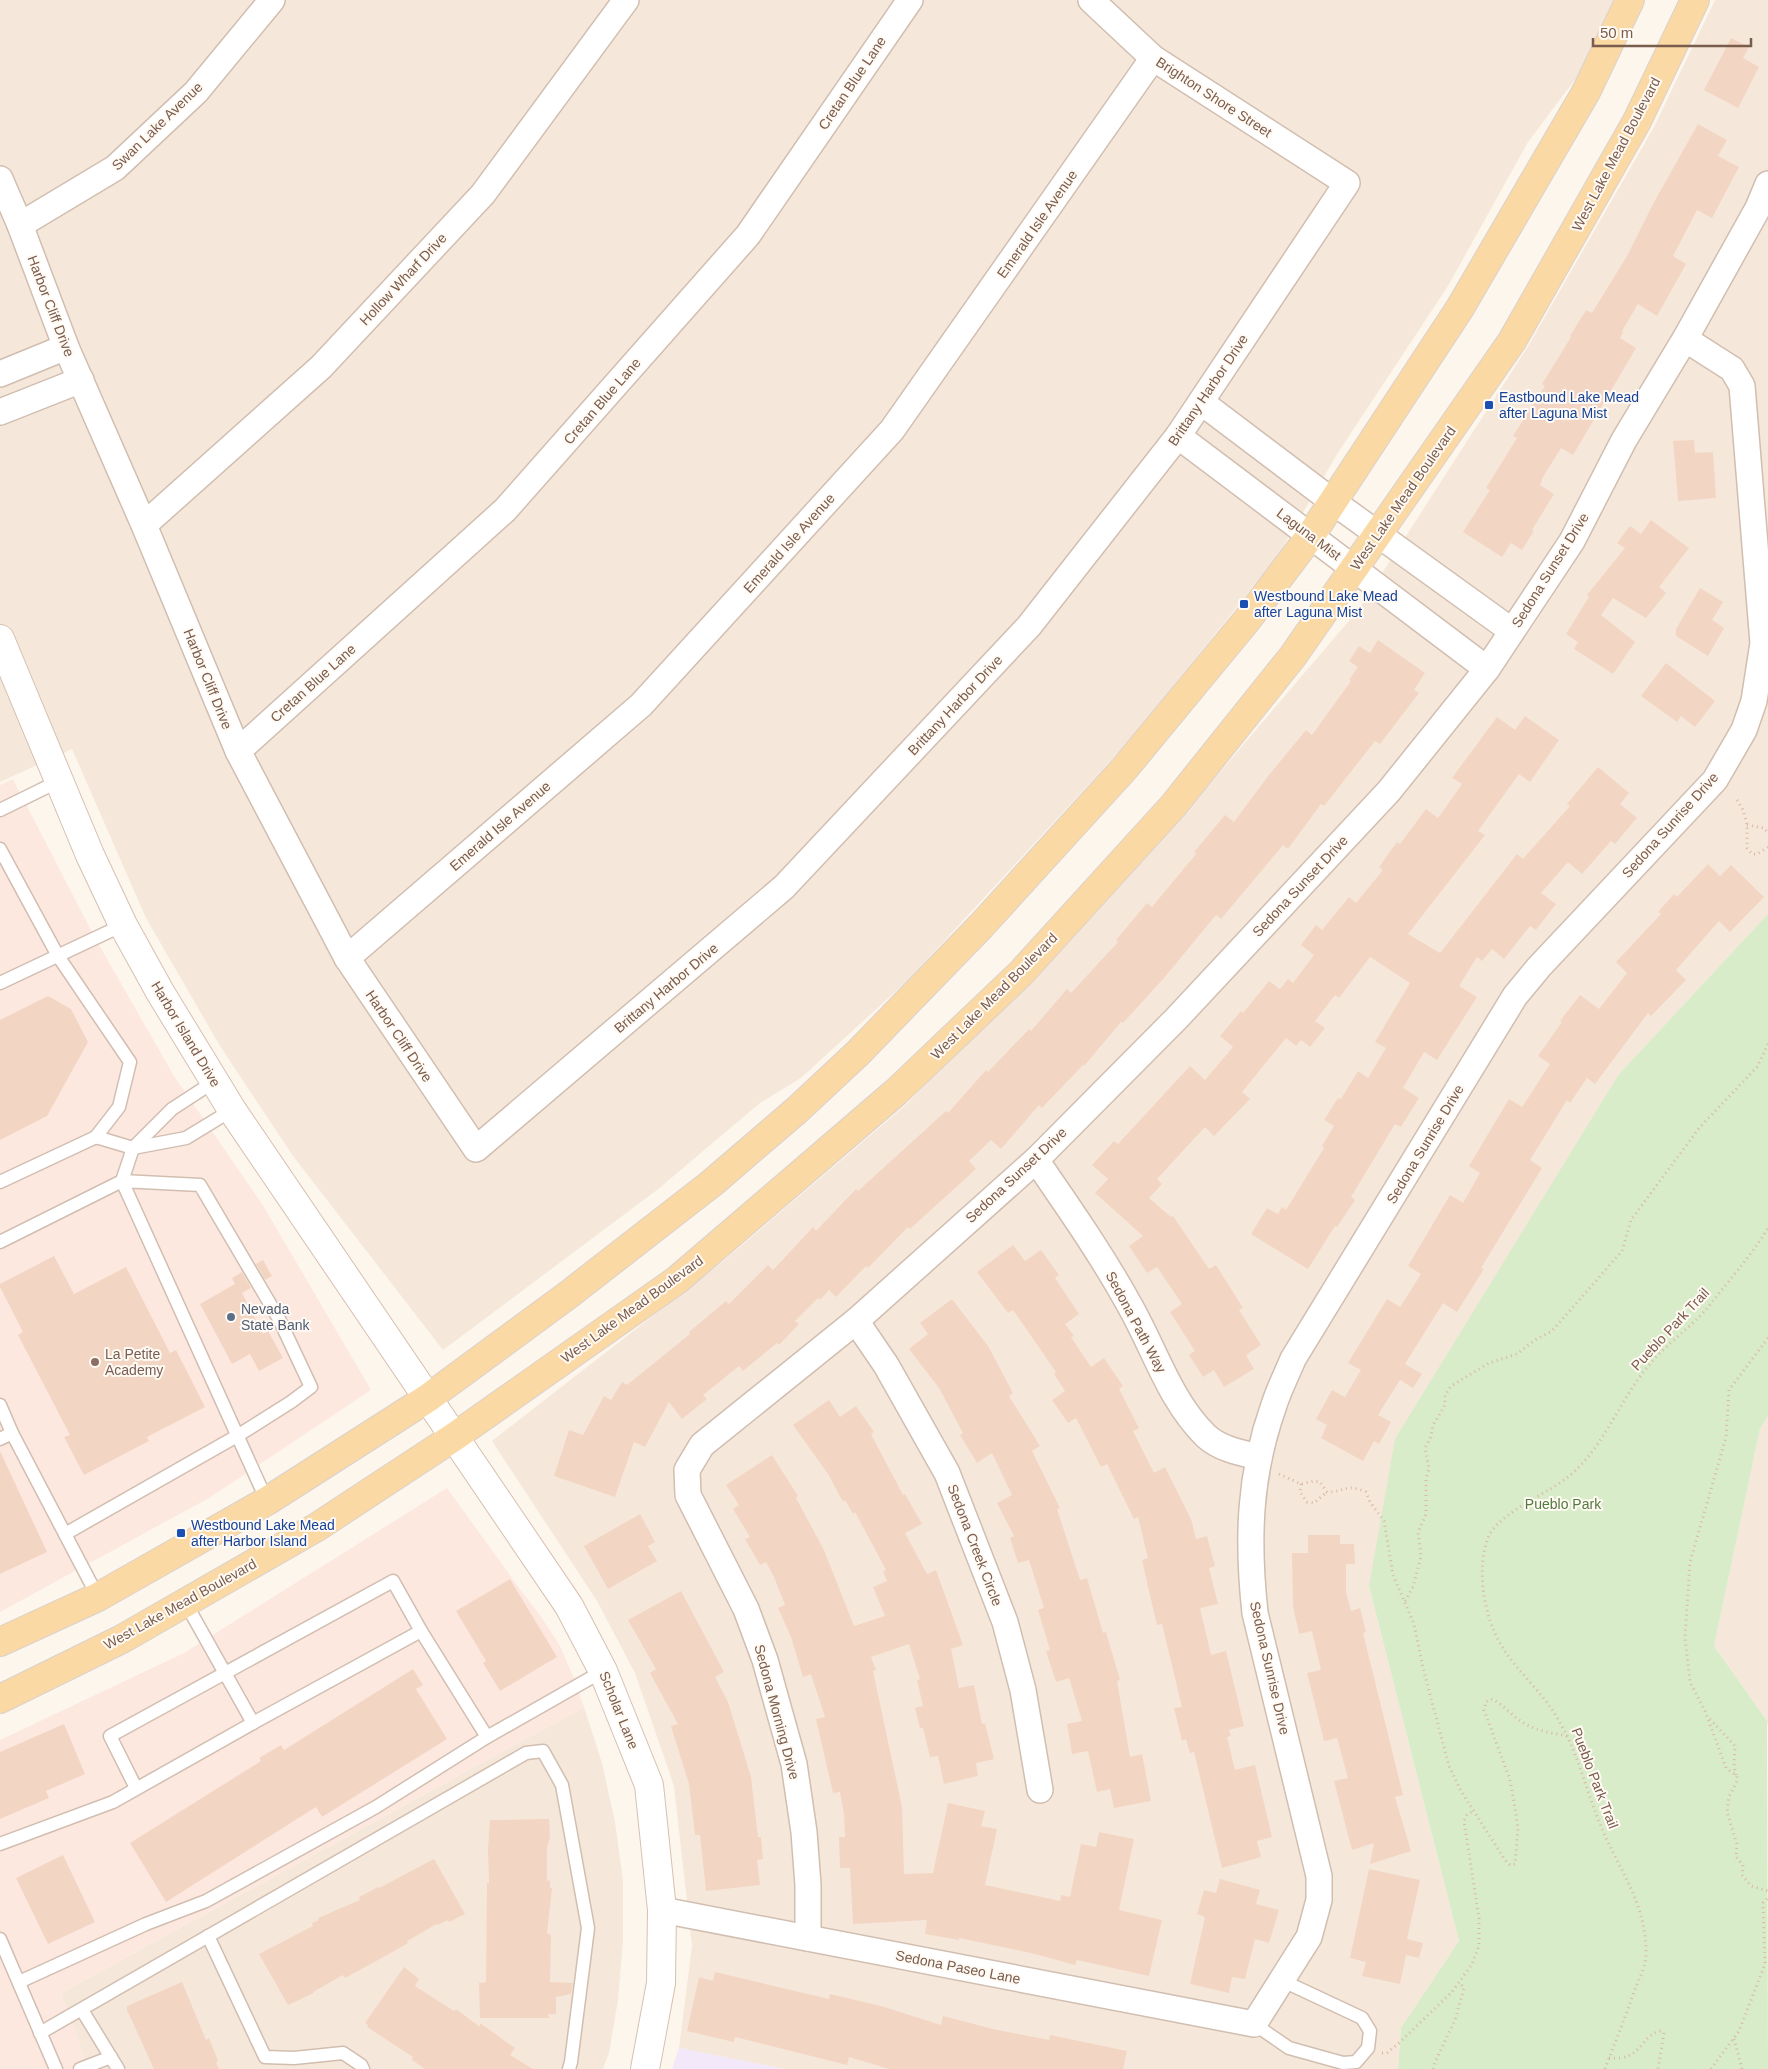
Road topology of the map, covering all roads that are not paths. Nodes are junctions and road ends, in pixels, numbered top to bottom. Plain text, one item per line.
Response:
1 (272, 0) edge
2 (626, 0) edge
3 (910, 0) edge
4 (1091, 0) edge
5 (1630, 0) edge
6 (1695, 0) edge
7 (1153, 58) junction
8 (0, 179) edge
9 (1347, 183) joint
10 (1768, 184) edge
11 (20, 225) junction
12 (1685, 339) junction
13 (66, 347) junction
14 (0, 374) edge
15 (81, 380) junction
16 (1201, 402) junction
17 (0, 412) edge
18 (1178, 436) junction
19 (1332, 501) junction
20 (144, 525) junction
21 (1378, 534) junction
22 (1311, 535) junction
23 (1354, 568) junction
24 (1512, 631) junction
25 (0, 639) edge
26 (1487, 669) junction
27 (238, 751) junction
28 (59, 781) junction
29 (0, 810) edge
30 (0, 849) edge
31 (123, 925) junction
32 (58, 956) junction
33 (347, 958) junction
34 (0, 983) edge
35 (215, 1081) junction
36 (232, 1110) junction
37 (95, 1138) junction
38 (133, 1148) junction
39 (476, 1149) joint
40 (1036, 1160) junction
41 (122, 1181) junction
42 (0, 1182) edge
43 (0, 1242) edge
44 (856, 1321) junction
45 (428, 1398) junction
46 (0, 1405) edge
47 (12, 1433) junction
48 (237, 1436) junction
49 (454, 1437) junction
50 (0, 1439) edge
51 (1258, 1464) junction
52 (687, 1470) joint
53 (267, 1501) junction
54 (65, 1534) junction
55 (98, 1597) junction
56 (185, 1602) junction
57 (421, 1631) junction
58 (24, 1632) junction
59 (0, 1642) edge
60 (0, 1660) edge
61 (603, 1671) junction
62 (225, 1674) junction
63 (0, 1699) edge
64 (253, 1723) junction
65 (487, 1737) junction
66 (136, 1788) junction
67 (1040, 1790) dead end
68 (0, 1844) edge
69 (662, 1910) junction
70 (208, 1936) junction
71 (808, 1938) junction
72 (0, 1939) edge
73 (4, 1958) edge
74 (1281, 1980) junction
75 (19, 1982) junction
76 (82, 2010) junction
77 (1254, 2024) junction
78 (40, 2032) junction
79 (111, 2057) junction
80 (56, 2069) edge
81 (80, 2069) edge
82 (118, 2069) edge
83 (363, 2069) edge
84 (569, 2069) edge
85 (645, 2069) edge

1 - 11 street, Swan Lake Avenue
2 - 20 street, Hollow Wharf Drive
3 - 27 street, Cretan Blue Lane
4 - 7 street, Brighton Shore Street
5 - 19 main road
6 - 21 main road, West Lake Mead Boulevard
7 - 9 street, Brighton Shore Street
7 - 33 street, Emerald Isle Avenue
8 - 11 street, Harbor Cliff Drive
9 - 16 street, Brittany Harbor Drive
10 - 12 street, Sedona Sunset Drive
11 - 13 street, Harbor Cliff Drive
12 - 24 street, Sedona Sunset Drive
12 - 51 street, Sedona Sunrise Drive
13 - 14 street
13 - 15 street, Harbor Cliff Drive
15 - 17 street
15 - 20 street, Harbor Cliff Drive
16 - 18 street, Brittany Harbor Drive
16 - 19 street
18 - 22 street, Laguna Mist
18 - 39 street, Brittany Harbor Drive
19 - 21 street
19 - 22 main road
20 - 27 street, Harbor Cliff Drive
21 - 23 main road, West Lake Mead Boulevard
21 - 24 street
22 - 23 street, Laguna Mist
22 - 45 main road
23 - 26 street, Laguna Mist
23 - 49 main road, West Lake Mead Boulevard
24 - 26 street, Sedona Sunset Drive
25 - 28 street, Harbor Island Drive
26 - 40 street, Sedona Sunset Drive
27 - 33 street, Harbor Cliff Drive
28 - 29 lane
28 - 31 street, Harbor Island Drive
30 - 32 lane
31 - 32 lane
31 - 35 street, Harbor Island Drive
32 - 34 lane
32 - 37 lane
33 - 39 street, Harbor Cliff Drive
35 - 36 street, Harbor Island Drive
35 - 38 lane
36 - 38 lane
36 - 45 street, Harbor Island Drive
37 - 38 lane
37 - 42 lane
38 - 41 lane
40 - 44 street, Sedona Sunset Drive
40 - 51 street, Sedona Path Way
41 - 43 lane
41 - 48 lane
41 - 48 lane
44 - 52 street, Sedona Sunset Drive
44 - 67 street, Sedona Creek Circle
45 - 49 street, Scholar Lane
45 - 53 main road
46 - 47 lane
47 - 50 lane
47 - 54 lane
48 - 53 lane
48 - 54 lane
49 - 56 main road, West Lake Mead Boulevard
49 - 61 street, Scholar Lane
51 - 74 street, Sedona Sunrise Drive
52 - 71 street, Sedona Morning Drive
53 - 55 main road
54 - 55 lane
55 - 58 main road
56 - 62 lane
56 - 63 main road, West Lake Mead Boulevard
57 - 62 lane
57 - 64 lane
57 - 65 lane
58 - 59 main road
58 - 60 main road
61 - 65 lane
61 - 69 street, Scholar Lane
62 - 64 lane
62 - 66 lane
64 - 66 lane
65 - 75 lane
66 - 68 lane
69 - 71 street, Sedona Paseo Lane
69 - 85 street, Scholar Lane
70 - 76 lane
70 - 83 lane
70 - 84 lane
71 - 77 street, Sedona Paseo Lane
72 - 73 lane
73 - 75 lane
74 - 77 street, Sedona Sunrise Drive
74 - 77 lane
75 - 78 lane
76 - 78 lane
76 - 79 lane
78 - 80 lane
79 - 81 lane
79 - 82 lane

